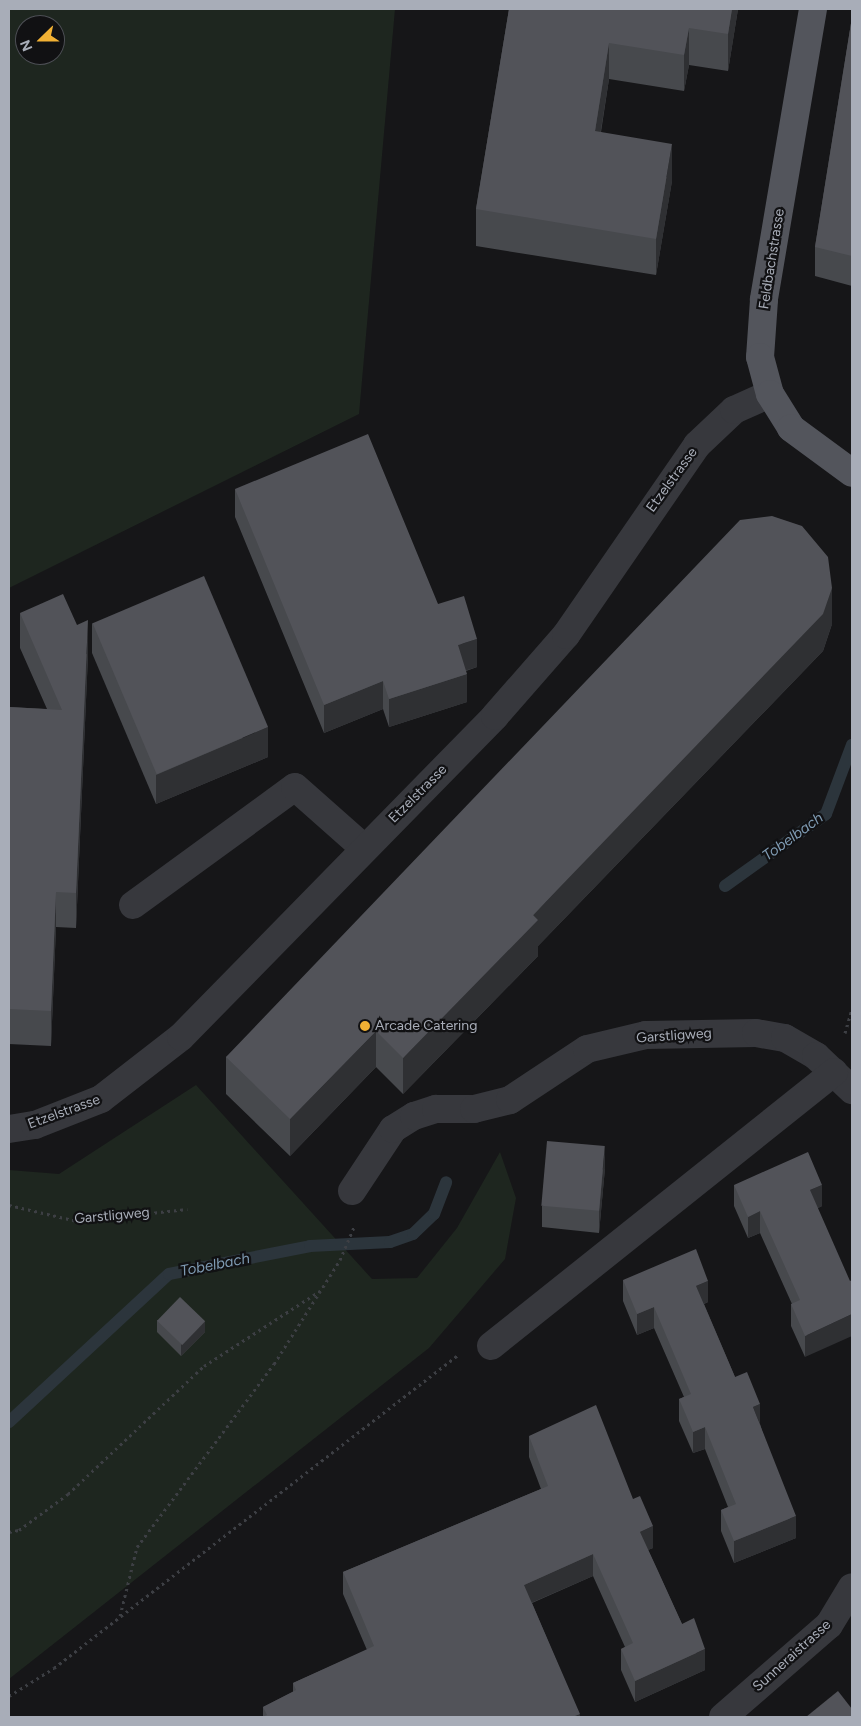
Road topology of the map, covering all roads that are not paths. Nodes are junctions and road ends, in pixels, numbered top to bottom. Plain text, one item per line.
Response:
1 (813, 9) edge
2 (770, 394) junction
3 (852, 473) edge
4 (364, 848) junction
5 (133, 905) dead end
6 (843, 1081) edge
7 (9, 1129) edge
8 (352, 1191) dead end
9 (491, 1346) road end
10 (852, 1587) edge
11 (724, 1717) edge

1 - 2 main road, Feldbachstrasse
2 - 3 main road, Feldbachstrasse
2 - 4 street, Etzelstrasse
4 - 5 street
4 - 7 street, Etzelstrasse
6 - 8 street, Garstligweg
6 - 9 street
10 - 11 street, Sunneraistrasse

